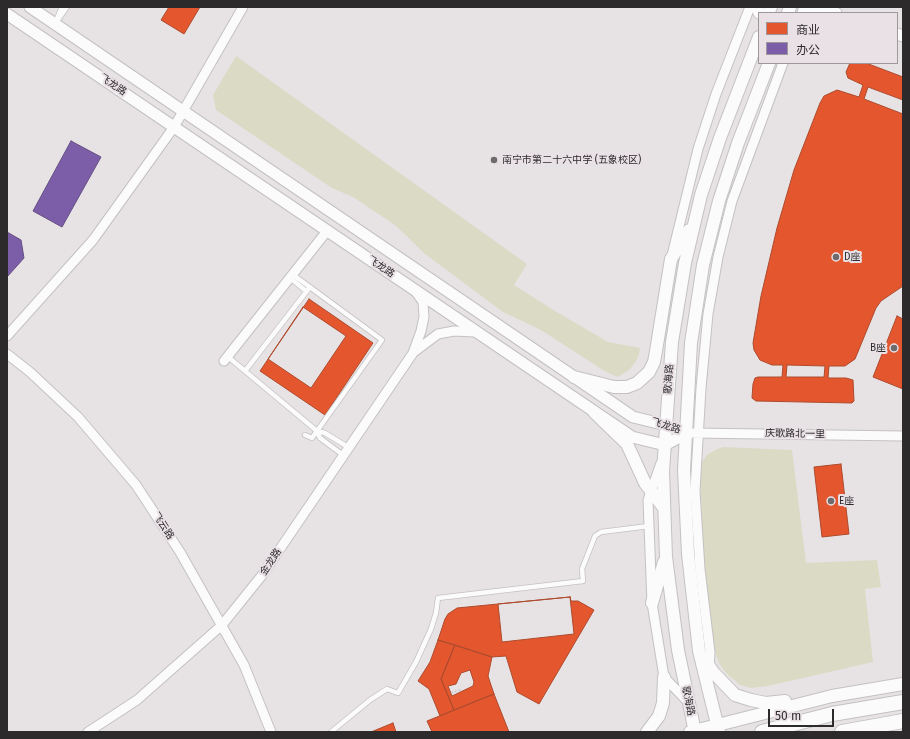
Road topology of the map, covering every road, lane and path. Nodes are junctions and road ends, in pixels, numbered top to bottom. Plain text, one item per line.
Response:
1 (30, 7) edge
2 (62, 7) edge
3 (67, 7) edge
4 (243, 7) edge
5 (750, 7) edge
6 (7, 14) edge
7 (55, 24) junction
8 (758, 40) edge
9 (769, 64) edge
10 (783, 64) edge
11 (183, 111) junction
12 (174, 127) junction
13 (695, 220) junction
14 (327, 231) junction
15 (671, 259) junction
16 (291, 276) junction
17 (310, 287) junction
18 (306, 291) junction
19 (416, 292) junction
20 (475, 332) junction
21 (7, 336) edge
22 (413, 353) junction
23 (7, 354) edge
24 (226, 358) joint
25 (245, 371) junction
26 (574, 376) junction
27 (594, 412) junction
28 (666, 425) junction
29 (317, 431) junction
30 (692, 433) junction
31 (305, 436) dead end
32 (903, 436) edge
33 (664, 450) junction
34 (346, 451) junction
35 (651, 491) junction
36 (664, 508) junction
37 (649, 526) junction
38 (666, 557) junction
39 (652, 603) junction
40 (222, 625) junction
41 (699, 651) junction
42 (709, 666) junction
43 (664, 677) junction
44 (903, 684) edge
45 (708, 687) junction
46 (462, 689) dead end
47 (451, 693) dead end
48 (832, 696) junction
49 (688, 702) junction
50 (903, 702) edge
51 (903, 721) edge
52 (718, 728) edge
53 (693, 731) edge
54 (88, 732) edge
55 (271, 732) edge
56 (331, 732) edge
57 (647, 732) edge
58 (762, 732) edge
59 (842, 732) edge

1 - 7 street, 飞龙路
2 - 7 lane
3 - 7 lane
4 - 11 street
5 - 15 street
6 - 12 street, 飞龙路
7 - 11 street, 飞龙路
8 - 13 main road, 歌海路
9 - 30 main road, 歌海路
10 - 30 street
11 - 12 street
11 - 26 street, 飞龙路
12 - 14 street, 飞龙路
12 - 21 street
13 - 15 main road
13 - 28 main road, 歌海路
14 - 16 street
14 - 19 street, 飞龙路
15 - 26 main road
16 - 17 lane
16 - 18 lane
16 - 24 street
17 - 18 lane
17 - 29 lane
18 - 25 lane
19 - 20 street, 飞龙路
19 - 22 street, 金龙路
20 - 22 street, 金龙路
20 - 27 street, 飞龙路
22 - 34 street, 金龙路
23 - 40 street, 飞云路
24 - 25 lane
25 - 29 lane
26 - 28 street, 飞龙路
27 - 33 street, 飞龙路
27 - 35 main road
28 - 30 street, 飞龙路
28 - 33 main road, 歌海路
29 - 31 lane
29 - 34 lane
29 - 34 lane
30 - 32 street, 庆歌路北一里
30 - 33 street, 飞龙路
30 - 41 main road, 歌海路
30 - 42 street
33 - 35 street
33 - 36 main road, 歌海路
34 - 40 street, 金龙路
35 - 36 main road
35 - 37 street
36 - 38 main road, 歌海路
37 - 39 street
37 - 56 lane
38 - 39 main road
38 - 49 main road, 歌海路
39 - 43 street
40 - 54 street, 金龙路
40 - 55 street, 飞云路
41 - 42 main road
41 - 45 main road, 歌海路
42 - 45 street
42 - 48 main road
43 - 49 street
43 - 57 main road
44 - 48 main road
45 - 52 main road, 歌海路
46 - 47 path
48 - 52 main road
49 - 53 main road, 歌海路
50 - 58 highway
51 - 59 highway
52 - 53 main road

